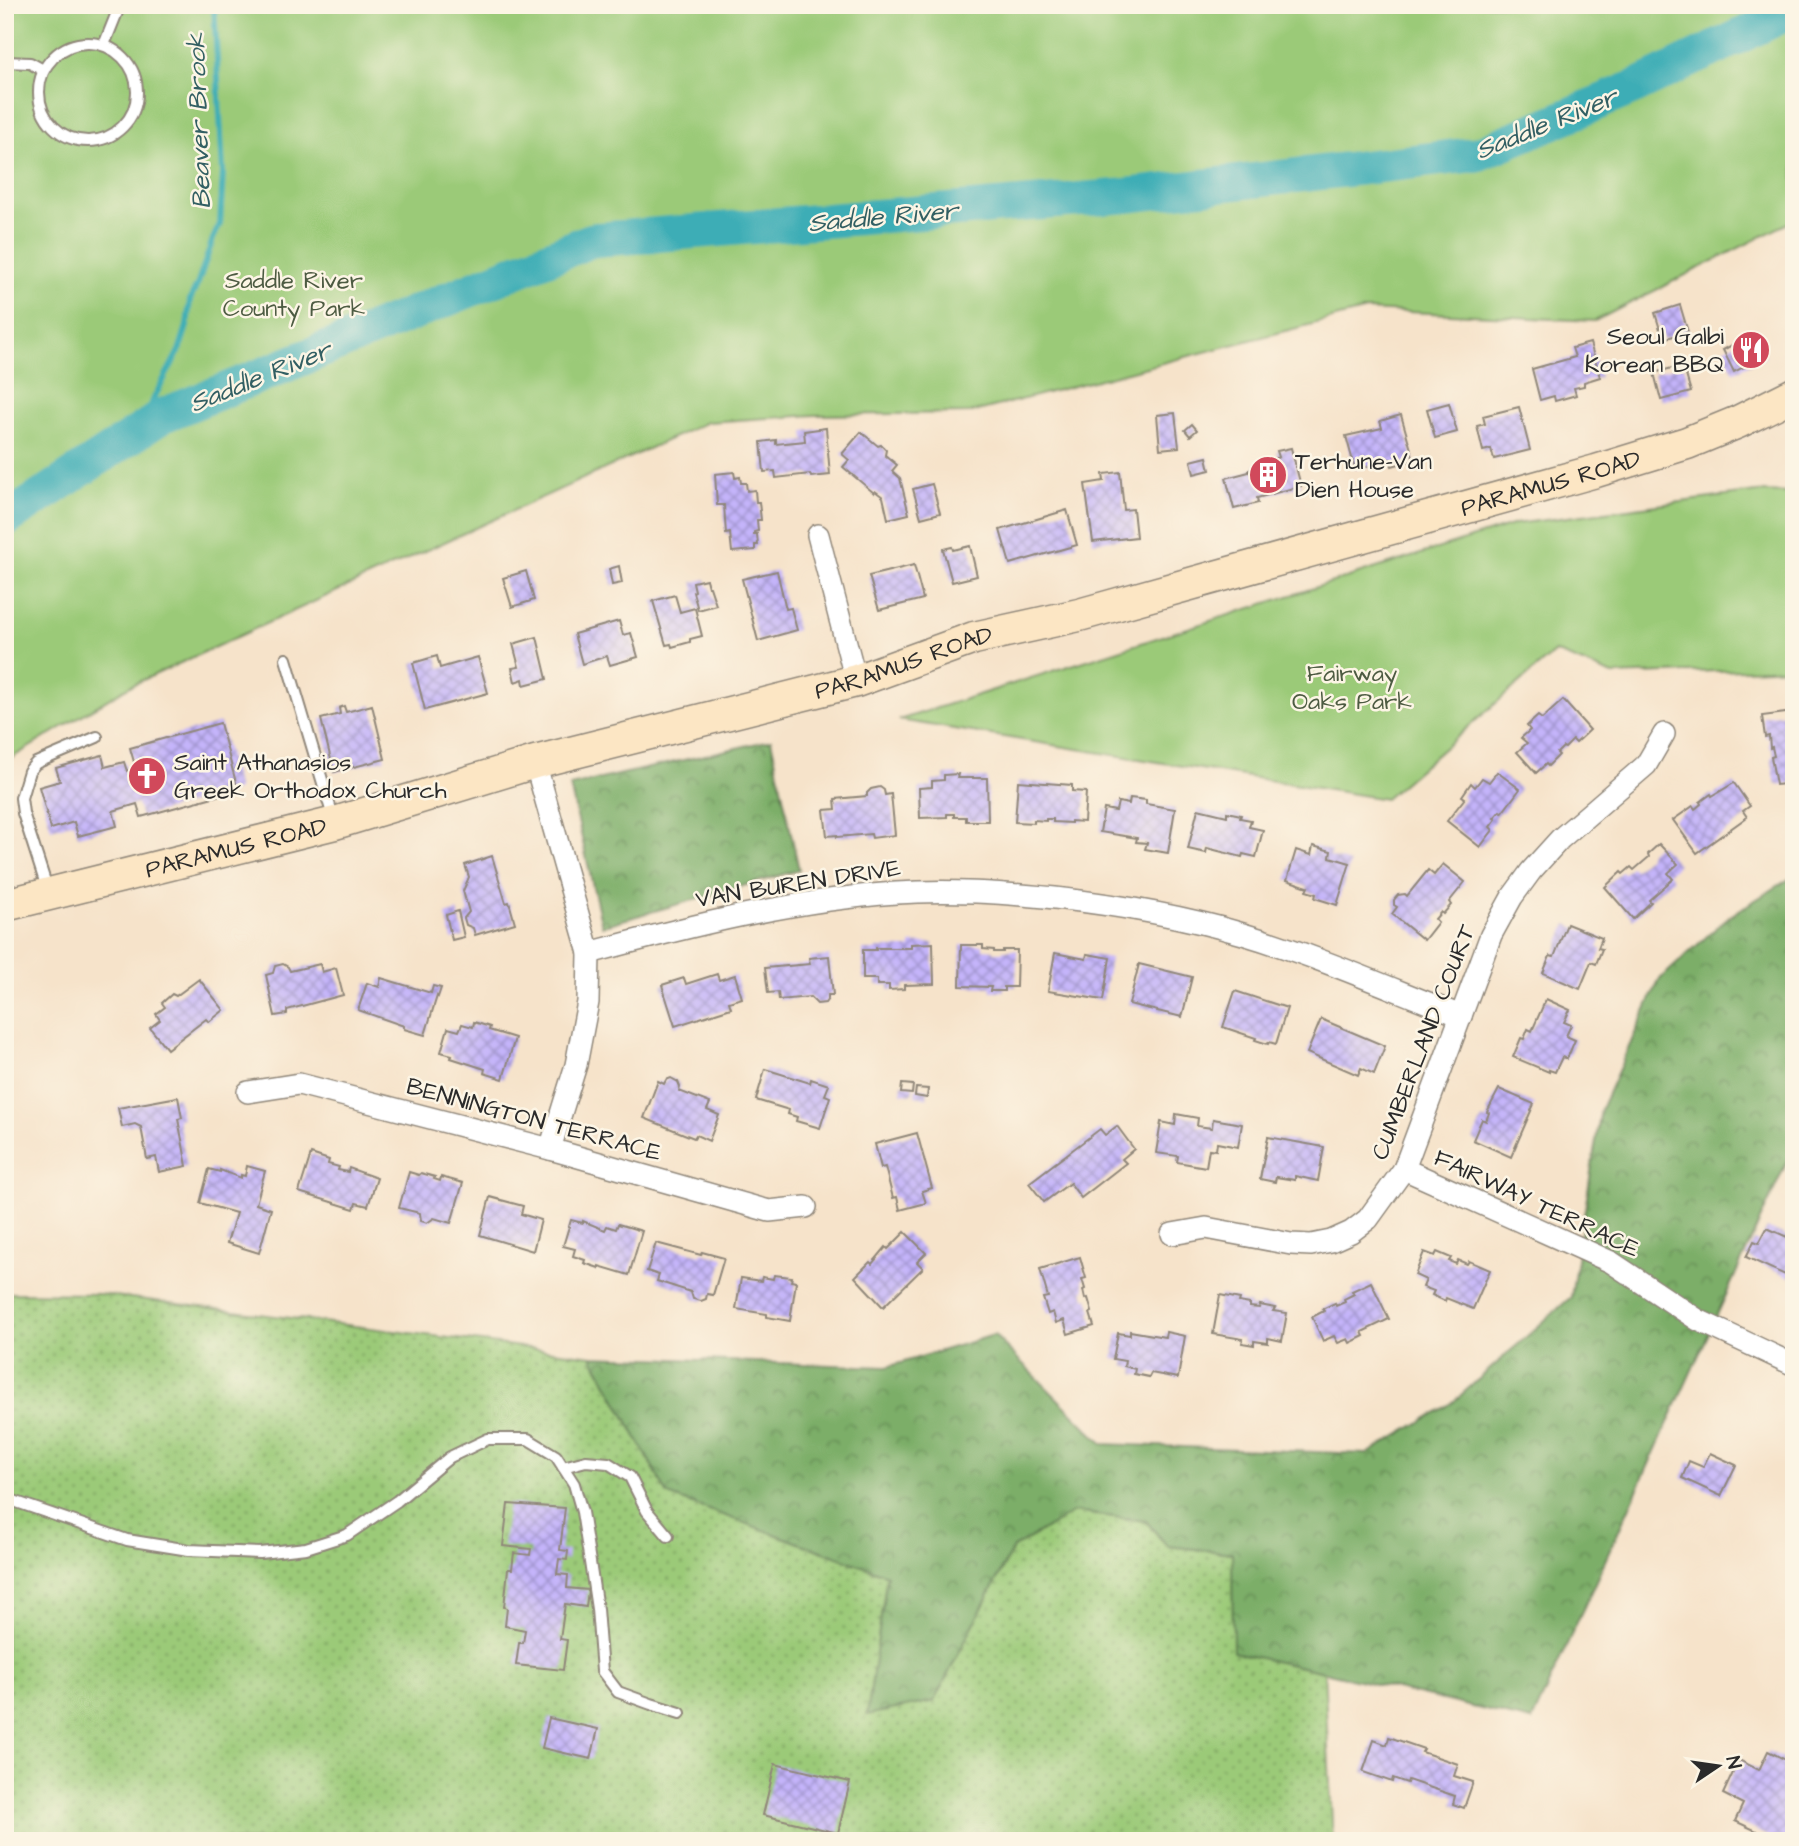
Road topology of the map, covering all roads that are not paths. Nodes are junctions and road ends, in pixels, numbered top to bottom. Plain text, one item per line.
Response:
1 (120, 5) edge
2 (104, 45) junction
3 (5, 62) edge
4 (43, 70) junction
5 (1794, 394) edge
6 (818, 535) dead end
7 (286, 659) dead end
8 (856, 681) junction
9 (1664, 734) dead end
10 (97, 737) dead end
11 (535, 762) junction
12 (335, 823) junction
13 (49, 893) junction
14 (5, 905) edge
15 (589, 953) junction
16 (1461, 1016) junction
17 (248, 1092) dead end
18 (550, 1149) junction
19 (1404, 1169) junction
20 (806, 1207) dead end
21 (1172, 1234) dead end
22 (1794, 1365) edge
23 (563, 1467) junction
24 (5, 1498) edge
25 (668, 1536) dead end
26 (680, 1713) dead end

1 - 2 lane
2 - 4 lane
2 - 4 lane
3 - 4 lane
5 - 8 main road, PARAMUS ROAD
6 - 8 street
7 - 12 lane
8 - 11 main road, PARAMUS ROAD
9 - 16 street, CUMBERLAND COURT
10 - 13 lane
11 - 12 main road, PARAMUS ROAD
11 - 15 street
12 - 13 main road, PARAMUS ROAD
13 - 14 main road, PARAMUS ROAD
15 - 16 street, VAN BUREN DRIVE
15 - 18 street
16 - 19 street, CUMBERLAND COURT
17 - 18 street, BENNINGTON TERRACE
18 - 20 street, BENNINGTON TERRACE
19 - 21 street, CUMBERLAND COURT
19 - 22 street, FAIRWAY TERRACE
23 - 24 lane
23 - 25 lane
23 - 26 lane

